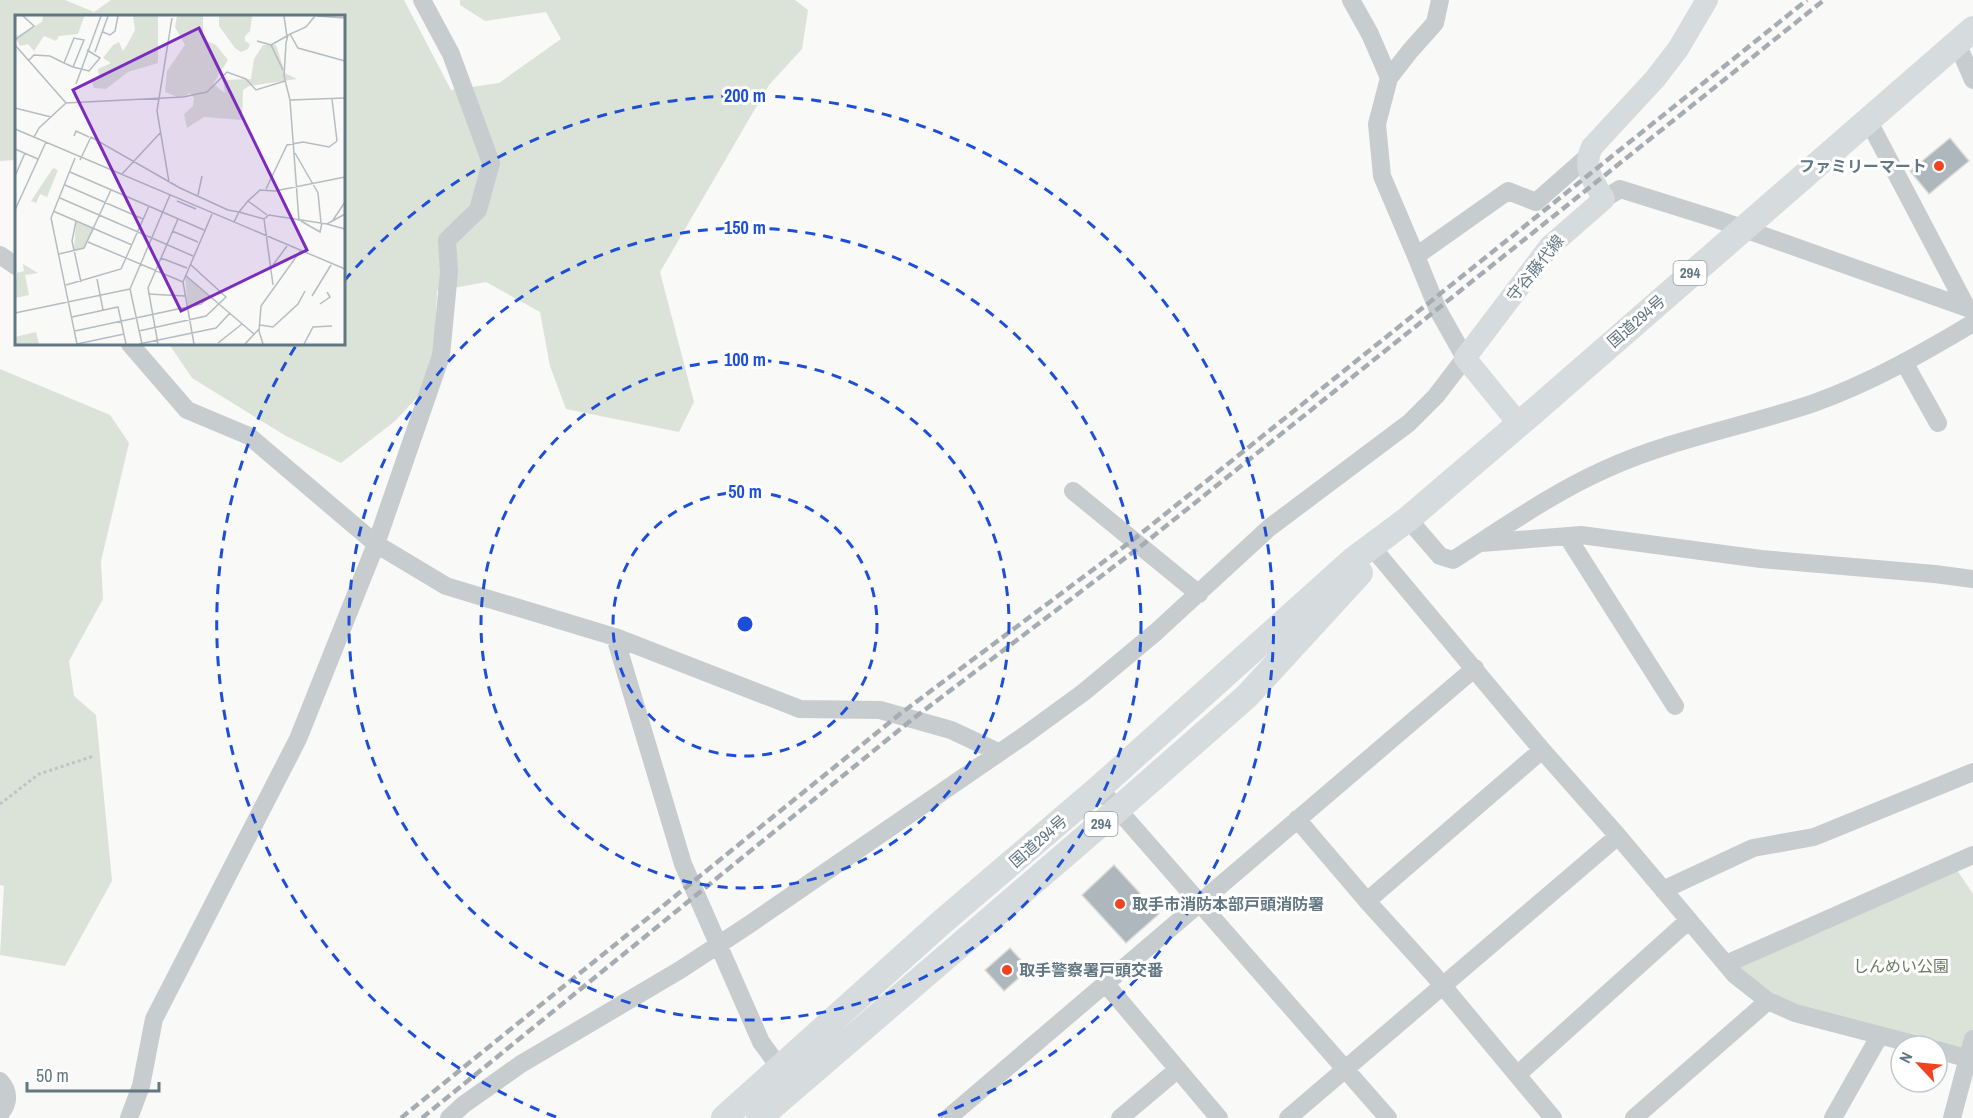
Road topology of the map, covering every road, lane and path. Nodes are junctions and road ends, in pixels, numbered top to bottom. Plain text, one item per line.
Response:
1 (422, 0) edge
2 (1352, 0) edge
3 (1440, 0) edge
4 (1707, 0) edge
5 (1965, 36) edge
6 (1389, 78) junction
7 (1973, 81) edge
8 (1868, 120) junction
9 (1587, 157) junction
10 (1604, 199) junction
11 (1742, 229) junction
12 (0, 255) edge
13 (1416, 256) junction
14 (15, 265) edge
15 (1971, 313) edge
16 (131, 345) edge
17 (1465, 358) junction
18 (1904, 362) junction
19 (1938, 423) dead end
20 (1519, 424) junction
21 (1073, 491) dead end
22 (1408, 519) junction
23 (1567, 536) junction
24 (1479, 543) junction
25 (376, 544) junction
26 (1374, 550) junction
27 (1973, 579) edge
28 (1199, 594) junction
29 (615, 637) junction
30 (1475, 668) junction
31 (1675, 706) dead end
32 (1542, 750) junction
33 (998, 753) junction
34 (94, 756) dead end
35 (1973, 772) edge
36 (1100, 788) junction
37 (0, 804) edge
38 (1117, 810) junction
39 (1298, 819) junction
40 (1618, 836) junction
41 (1972, 858) edge
42 (1664, 890) junction
43 (1367, 901) junction
44 (1200, 902) junction
45 (1689, 920) junction
46 (718, 946) junction
47 (1726, 964) junction
48 (1105, 983) junction
49 (1443, 985) junction
50 (1768, 1001) junction
51 (1880, 1035) junction
52 (1889, 1037) edge
53 (1973, 1039) edge
54 (1949, 1053) edge
55 (1971, 1059) edge
56 (780, 1068) junction
57 (1178, 1069) junction
58 (1345, 1069) junction
59 (1517, 1075) junction
60 (0, 1081) edge
61 (0, 1114) edge
62 (771, 1114) edge
63 (4, 1118) edge
64 (129, 1118) edge
65 (449, 1118) edge
66 (723, 1118) edge
67 (948, 1118) edge
68 (1120, 1118) edge
69 (1219, 1118) edge
70 (1288, 1118) edge
71 (1388, 1118) edge
72 (1553, 1118) edge
73 (1634, 1118) edge
74 (1833, 1118) edge
75 (1952, 1118) edge

1 - 25 street
2 - 6 street
3 - 6 street
4 - 9 main road
5 - 7 street
5 - 8 highway, 国道294号 / 294
6 - 13 street
8 - 11 highway, 国道294号 / 294
8 - 15 street
9 - 10 main road
9 - 13 street
10 - 11 street
10 - 17 main road, 守谷藤代線
11 - 15 street
11 - 20 highway, 国道294号 / 294
12 - 14 street
13 - 17 street
15 - 18 street
16 - 25 street
17 - 20 main road
17 - 28 street
18 - 19 street
18 - 24 street
20 - 22 highway, 国道294号 / 294
21 - 28 street
22 - 24 street
22 - 26 highway, 国道294号 / 294
23 - 24 street
23 - 27 street
23 - 31 street
25 - 29 street
25 - 64 street
26 - 30 street
26 - 36 highway, 国道294号 / 294
26 - 38 highway, 国道294号 / 294
28 - 33 street
29 - 33 street
29 - 46 street
30 - 32 street
30 - 39 street
32 - 40 street
32 - 43 street
33 - 46 street
34 - 37 path
35 - 42 street
36 - 38 street
36 - 56 highway, 国道294号 / 294
38 - 44 street
38 - 62 highway, 国道294号 / 294
39 - 43 street
39 - 44 street
40 - 42 street
40 - 49 street
41 - 47 street
42 - 45 street
43 - 49 street
44 - 48 street
44 - 58 street
45 - 47 street
45 - 59 street
46 - 56 street
46 - 65 street
47 - 50 street
48 - 57 street
48 - 67 street
49 - 58 street
49 - 59 street
50 - 51 street
50 - 73 street
51 - 52 street
51 - 74 street
53 - 55 street
54 - 55 street
55 - 75 street
56 - 66 highway, 国道294号 / 294
57 - 68 street
57 - 69 street
58 - 70 street
58 - 71 street
59 - 72 street
60 - 61 street
61 - 63 street

